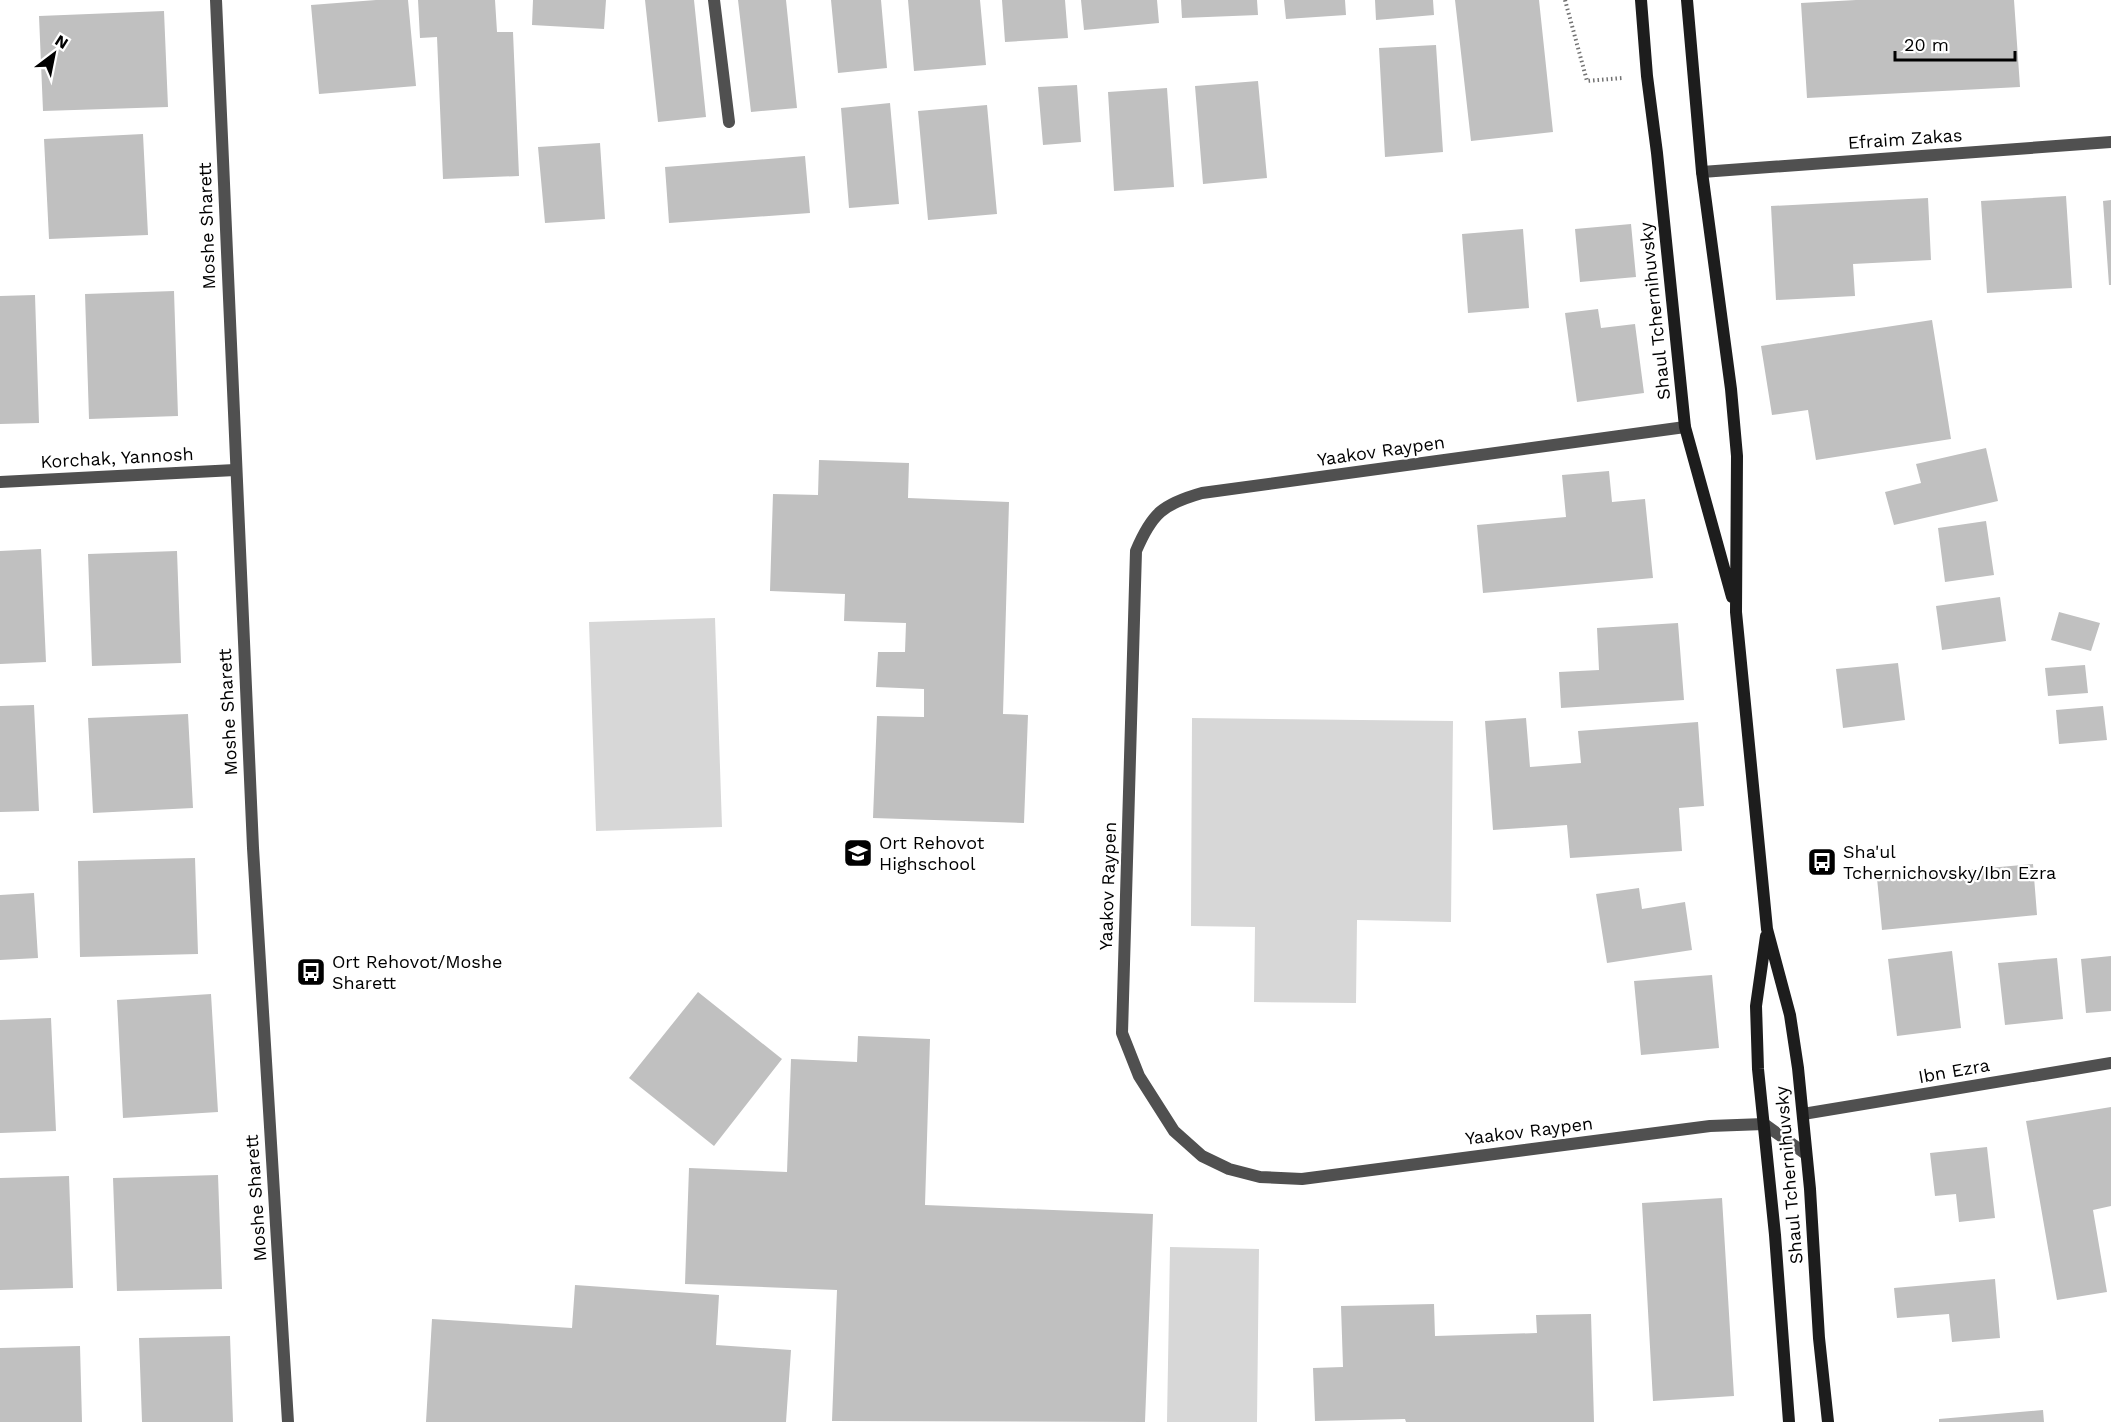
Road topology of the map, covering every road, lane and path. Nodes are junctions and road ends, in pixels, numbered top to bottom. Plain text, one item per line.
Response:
1 (216, 0) edge
2 (714, 0) edge
3 (1565, 0) edge
4 (1641, 0) edge
5 (1687, 0) edge
6 (1647, 76) junction
7 (729, 122) dead end
8 (2111, 142) edge
9 (1702, 172) junction
10 (1685, 427) junction
11 (235, 470) junction
12 (0, 482) edge
13 (1736, 612) junction
14 (1767, 929) junction
15 (2111, 1063) edge
16 (1803, 1114) junction
17 (1764, 1124) junction
18 (1806, 1154) junction
19 (288, 1422) edge
20 (1789, 1422) edge
21 (1828, 1422) edge

1 - 11 street, Moshe Sharett
2 - 7 street
3 - 6 path
4 - 6 street, Shaul Tchernihuvsky
5 - 9 street, Shaul Tchernihuvsky
6 - 10 street, Shaul Tchernihuvsky
8 - 9 street, Efraim Zakas
9 - 13 street, Shaul Tchernihuvsky
10 - 13 street, Shaul Tchernihuvsky
10 - 17 street, Yaakov Raypen
11 - 12 street, Korchak, Yannosh
11 - 19 street, Moshe Sharett
13 - 14 street, Shaul Tchernihuvsky
14 - 16 street, Shaul Tchernihuvsky
14 - 17 street, Shaul Tchernihuvsky
15 - 16 street, Ibn Ezra
16 - 18 street, Shaul Tchernihuvsky
17 - 18 street
17 - 20 street, Shaul Tchernihuvsky
18 - 21 street, Shaul Tchernihuvsky

